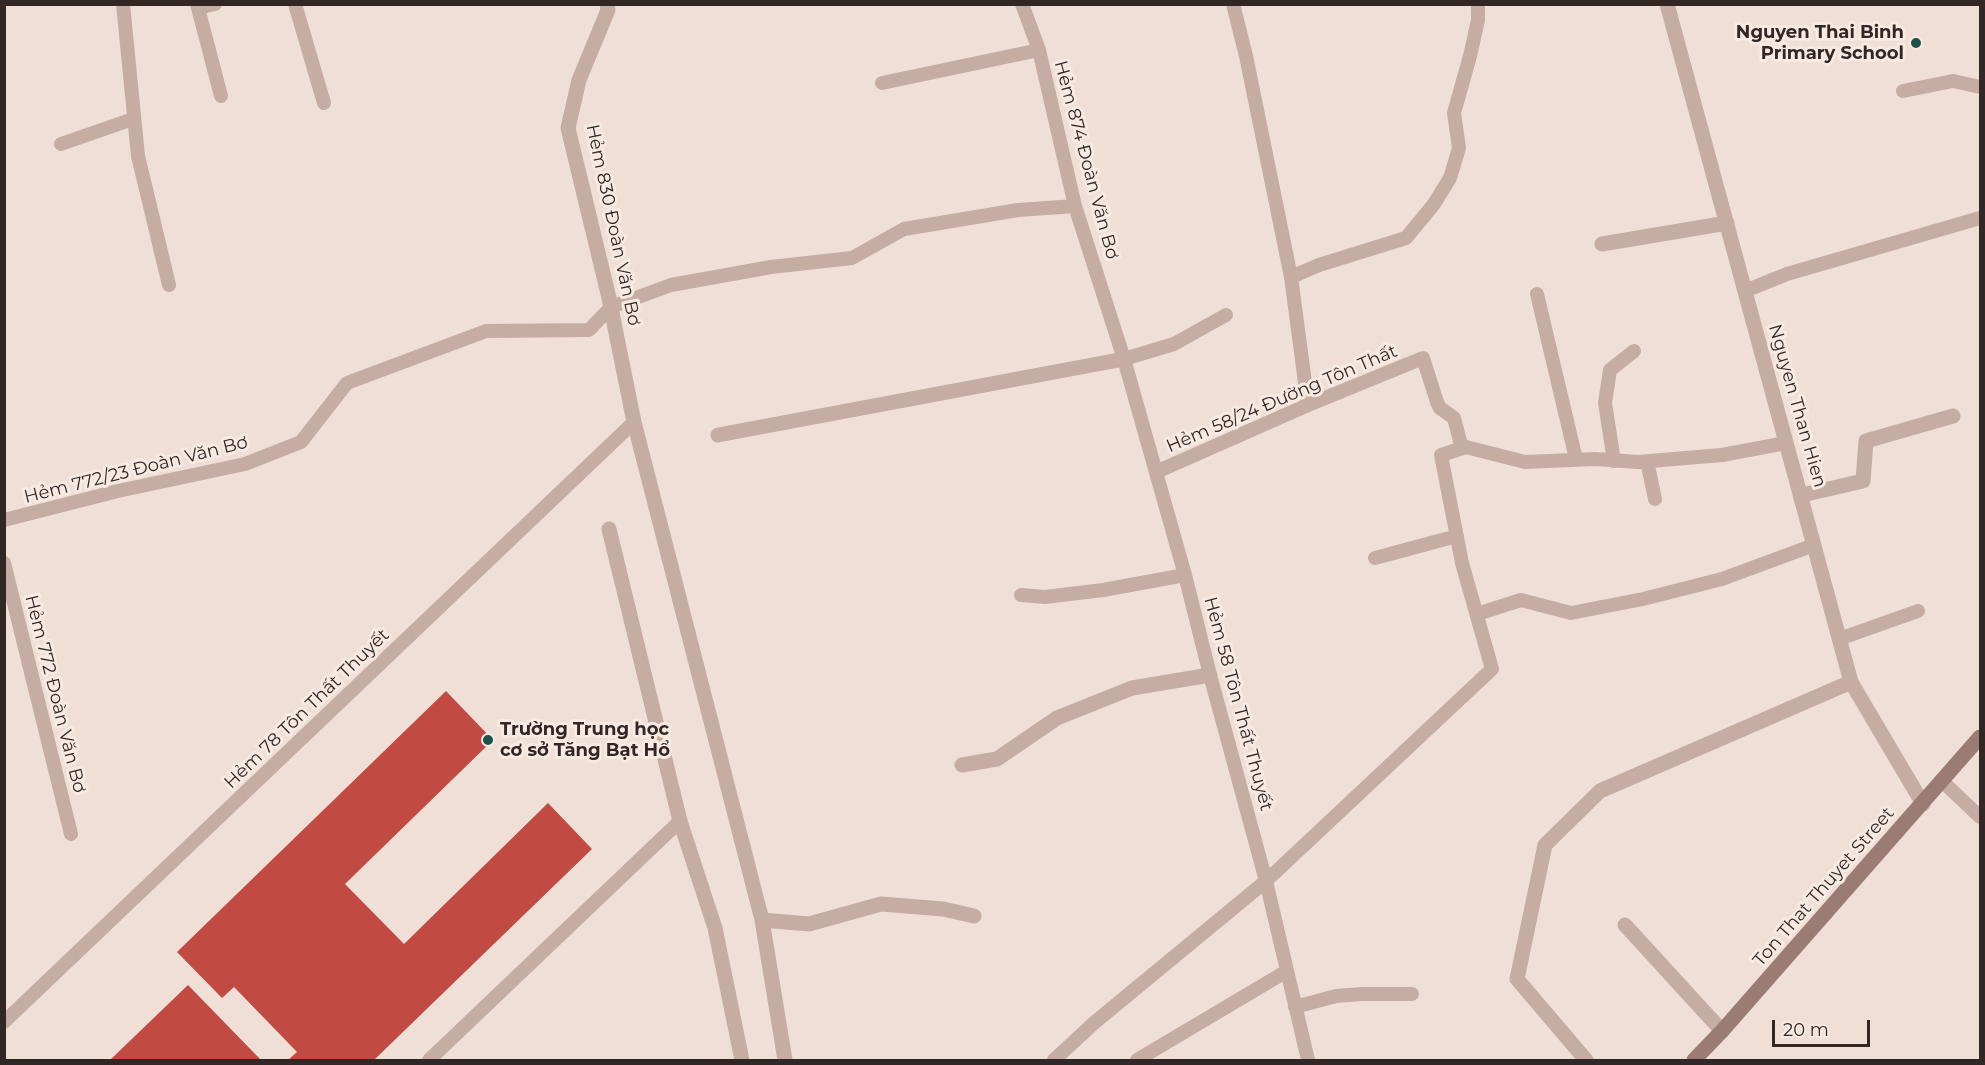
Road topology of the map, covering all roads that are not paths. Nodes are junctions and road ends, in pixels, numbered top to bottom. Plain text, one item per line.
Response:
1 (123, 4) edge
2 (215, 4) edge
3 (295, 4) edge
4 (607, 4) edge
5 (1022, 4) edge
6 (1233, 4) edge
7 (1478, 4) edge
8 (1667, 4) edge
9 (197, 6) edge
10 (1039, 50) junction
11 (882, 83) dead end
12 (1980, 87) edge
13 (1903, 91) dead end
14 (221, 96) dead end
15 (324, 103) dead end
16 (134, 119) junction
17 (61, 144) dead end
18 (1075, 206) junction
19 (1980, 218) edge
20 (1727, 223) junction
21 (1602, 244) dead end
22 (1291, 277) junction
23 (169, 285) dead end
24 (1745, 291) junction
25 (1538, 294) dead end
26 (611, 307) junction
27 (1226, 315) dead end
28 (1634, 351) dead end
29 (1124, 359) junction
30 (1308, 405) junction
31 (1953, 416) dead end
32 (634, 422) junction
33 (718, 435) dead end
34 (1786, 443) junction
35 (1462, 448) junction
36 (1576, 459) junction
37 (1614, 461) junction
38 (1647, 461) junction
39 (1156, 472) junction
40 (1802, 495) junction
41 (1655, 499) dead end
42 (4, 520) edge
43 (609, 529) dead end
44 (1457, 536) junction
45 (1814, 545) junction
46 (1374, 558) dead end
47 (4, 563) edge
48 (1185, 575) junction
49 (1021, 595) dead end
50 (1918, 611) dead end
51 (1477, 614) junction
52 (1839, 639) junction
53 (1210, 675) junction
54 (1851, 682) junction
55 (1980, 737) edge
56 (962, 765) dead end
57 (1942, 781) junction
58 (1923, 804) junction
59 (1980, 817) edge
60 (680, 820) junction
61 (71, 834) dead end
62 (1266, 881) junction
63 (974, 916) dead end
64 (762, 920) junction
65 (1625, 925) dead end
66 (1287, 971) junction
67 (1412, 994) dead end
68 (1295, 1007) junction
69 (4, 1022) edge
70 (1722, 1031) junction
71 (429, 1060) edge
72 (742, 1060) edge
73 (785, 1060) edge
74 (1054, 1060) edge
75 (1137, 1060) edge
76 (1308, 1060) edge
77 (1586, 1060) edge
78 (1694, 1060) edge

1 - 16 lane
2 - 9 lane
3 - 15 lane
4 - 26 street, Hẻm 830 Đoàn Văn Bơ
5 - 10 lane, Hẻm 874 Đoàn Văn Bơ
6 - 22 lane
7 - 22 lane
8 - 20 street, Nguyen Than Hien
9 - 14 lane
10 - 11 lane
10 - 18 lane, Hẻm 874 Đoàn Văn Bơ
12 - 13 lane
16 - 17 lane
16 - 23 lane
18 - 26 lane, Hẻm 772/23 Đoàn Văn Bơ
18 - 29 lane, Hẻm 874 Đoàn Văn Bơ
19 - 24 lane
20 - 21 street
20 - 24 street, Nguyen Than Hien
22 - 30 lane
24 - 34 street, Nguyen Than Hien
25 - 36 lane
26 - 32 street, Hẻm 830 Đoàn Văn Bơ
26 - 42 lane, Hẻm 772/23 Đoàn Văn Bơ
27 - 29 lane
28 - 37 lane
29 - 33 street
29 - 39 lane, Hẻm 58 Tôn Thất Thuyết
30 - 35 lane, Hẻm 58/24 Đường Tôn Thất
30 - 39 lane, Hẻm 58/24 Đường Tôn Thất
31 - 40 street
32 - 64 street, Hẻm 830 Đoàn Văn Bơ
32 - 69 lane, Hẻm 78 Tôn Thất Thuyết
34 - 38 lane
34 - 40 street, Nguyen Than Hien
35 - 36 lane
35 - 44 lane
36 - 37 lane
37 - 38 lane
38 - 41 lane
39 - 48 lane, Hẻm 58 Tôn Thất Thuyết
40 - 45 street, Nguyen Than Hien
43 - 60 street
44 - 46 lane
44 - 51 lane
45 - 51 lane
45 - 52 street, Nguyen Than Hien
47 - 61 lane, Hẻm 772 Đoàn Văn Bơ
48 - 49 lane
48 - 53 lane, Hẻm 58 Tôn Thất Thuyết
50 - 52 lane
51 - 62 lane
52 - 54 street, Nguyen Than Hien
53 - 56 street
53 - 62 lane, Hẻm 58 Tôn Thất Thuyết
54 - 58 street, Nguyen Than Hien
54 - 77 street
55 - 57 main road, Ton That Thuyet Street
57 - 58 main road, Ton That Thuyet Street
57 - 59 lane
58 - 70 main road, Ton That Thuyet Street
60 - 71 lane
60 - 72 street
62 - 66 lane, Hẻm 58 Tôn Thất Thuyết
62 - 74 lane
63 - 64 street
64 - 73 street, Hẻm 830 Đoàn Văn Bơ
65 - 70 street
66 - 68 lane, Hẻm 58 Tôn Thất Thuyết
66 - 75 lane
67 - 68 lane
68 - 76 lane, Hẻm 58 Tôn Thất Thuyết
70 - 78 main road, Ton That Thuyet Street

